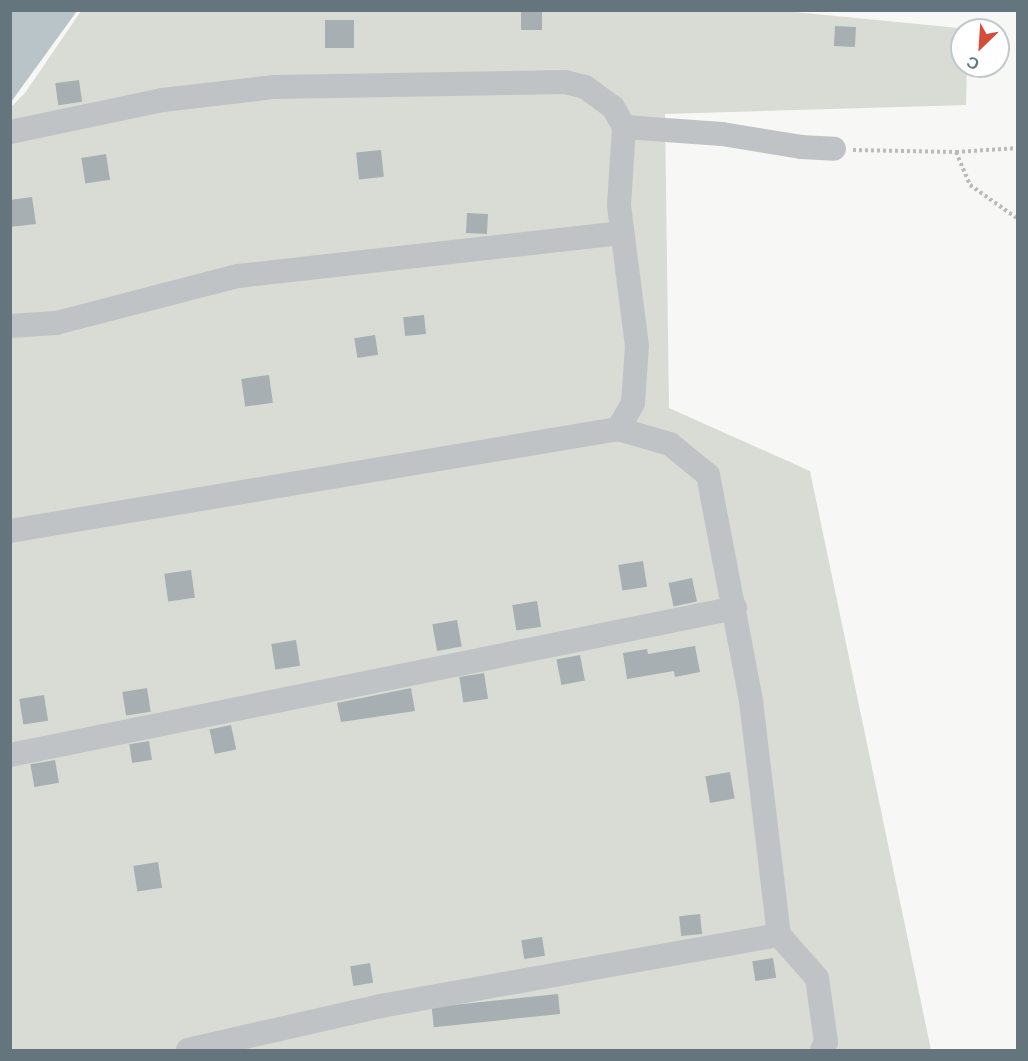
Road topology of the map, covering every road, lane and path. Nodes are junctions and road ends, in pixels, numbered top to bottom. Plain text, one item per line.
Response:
1 (624, 128) junction
2 (10, 132) edge
3 (1017, 148) edge
4 (834, 149) joint
5 (956, 152) junction
6 (1017, 219) edge
7 (623, 233) junction
8 (10, 326) edge
9 (618, 429) junction
10 (10, 531) edge
11 (735, 608) junction
12 (10, 755) edge
13 (780, 935) junction
14 (188, 1050) edge
15 (822, 1050) edge

1 - 2 lane
1 - 4 lane
1 - 7 lane
3 - 5 path
4 - 5 path
5 - 6 path
7 - 8 lane
7 - 9 lane
9 - 10 lane
9 - 11 lane
11 - 12 lane
11 - 13 lane
13 - 14 lane
13 - 15 lane

